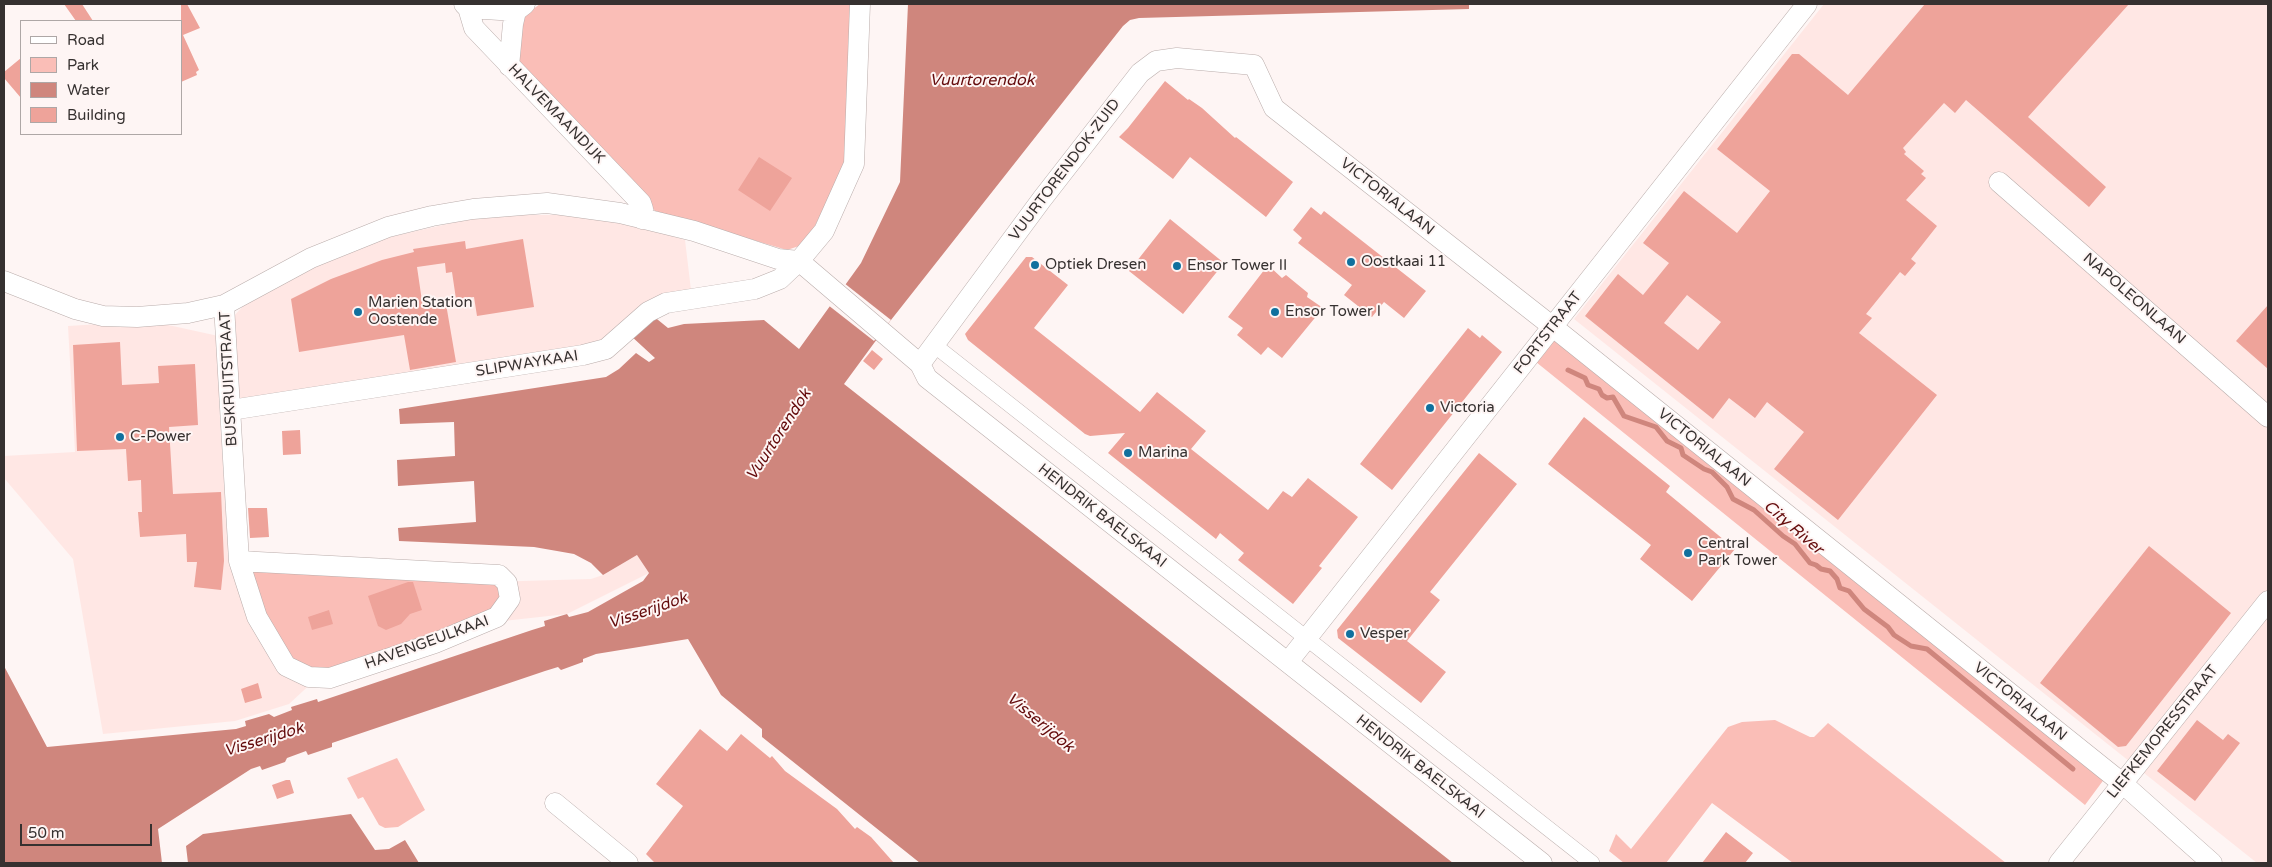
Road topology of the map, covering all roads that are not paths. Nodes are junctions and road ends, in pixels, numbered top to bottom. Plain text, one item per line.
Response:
1 (860, 4) edge
2 (1807, 4) edge
3 (466, 6) edge
4 (520, 7) edge
5 (1254, 65) joint
6 (509, 66) junction
7 (1999, 182) dead end
8 (642, 219) junction
9 (799, 262) junction
10 (4, 281) edge
11 (224, 305) junction
12 (1553, 326) junction
13 (934, 345) junction
14 (920, 364) junction
15 (231, 410) junction
16 (2268, 417) edge
17 (239, 561) junction
18 (2268, 601) edge
19 (1307, 638) junction
20 (1288, 662) junction
21 (2122, 784) junction
22 (555, 803) dead end
23 (605, 856) edge
24 (628, 863) edge
25 (1542, 863) edge
26 (1592, 863) edge
27 (2058, 863) edge
28 (2212, 863) edge

1 - 9 street, SLIPWAYKAAI
2 - 12 street, FORTSTRAAT
3 - 4 street, HALVEMAANDIJK
3 - 6 street, HALVEMAANDIJK
4 - 6 street
5 - 12 street, VICTORIALAAN
5 - 13 street, VUURTORENDOK-ZUID
6 - 8 street, HALVEMAANDIJK
7 - 16 street, NAPOLEONLAAN
8 - 9 street, HENDRIK BAELSKAAI
8 - 11 street, BUSKRUITSTRAAT
9 - 14 street, HENDRIK BAELSKAAI
9 - 15 street, SLIPWAYKAAI
10 - 11 street
11 - 15 street, BUSKRUITSTRAAT
12 - 19 street, FORTSTRAAT
12 - 21 street, VICTORIALAAN
13 - 14 street, VUURTORENDOK-ZUID
13 - 19 street, HENDRIK BAELSKAAI
14 - 20 street, HENDRIK BAELSKAAI
15 - 17 street, BUSKRUITSTRAAT
17 - 17 street, HAVENGEULKAAI
18 - 21 street, LIEFKEMORESSTRAAT
19 - 20 street, FORTSTRAAT
19 - 26 street, HENDRIK BAELSKAAI
20 - 25 street, HENDRIK BAELSKAAI
21 - 27 street, LIEFKEMORESSTRAAT
21 - 28 street, VICTORIALAAN
22 - 23 street
23 - 24 street

